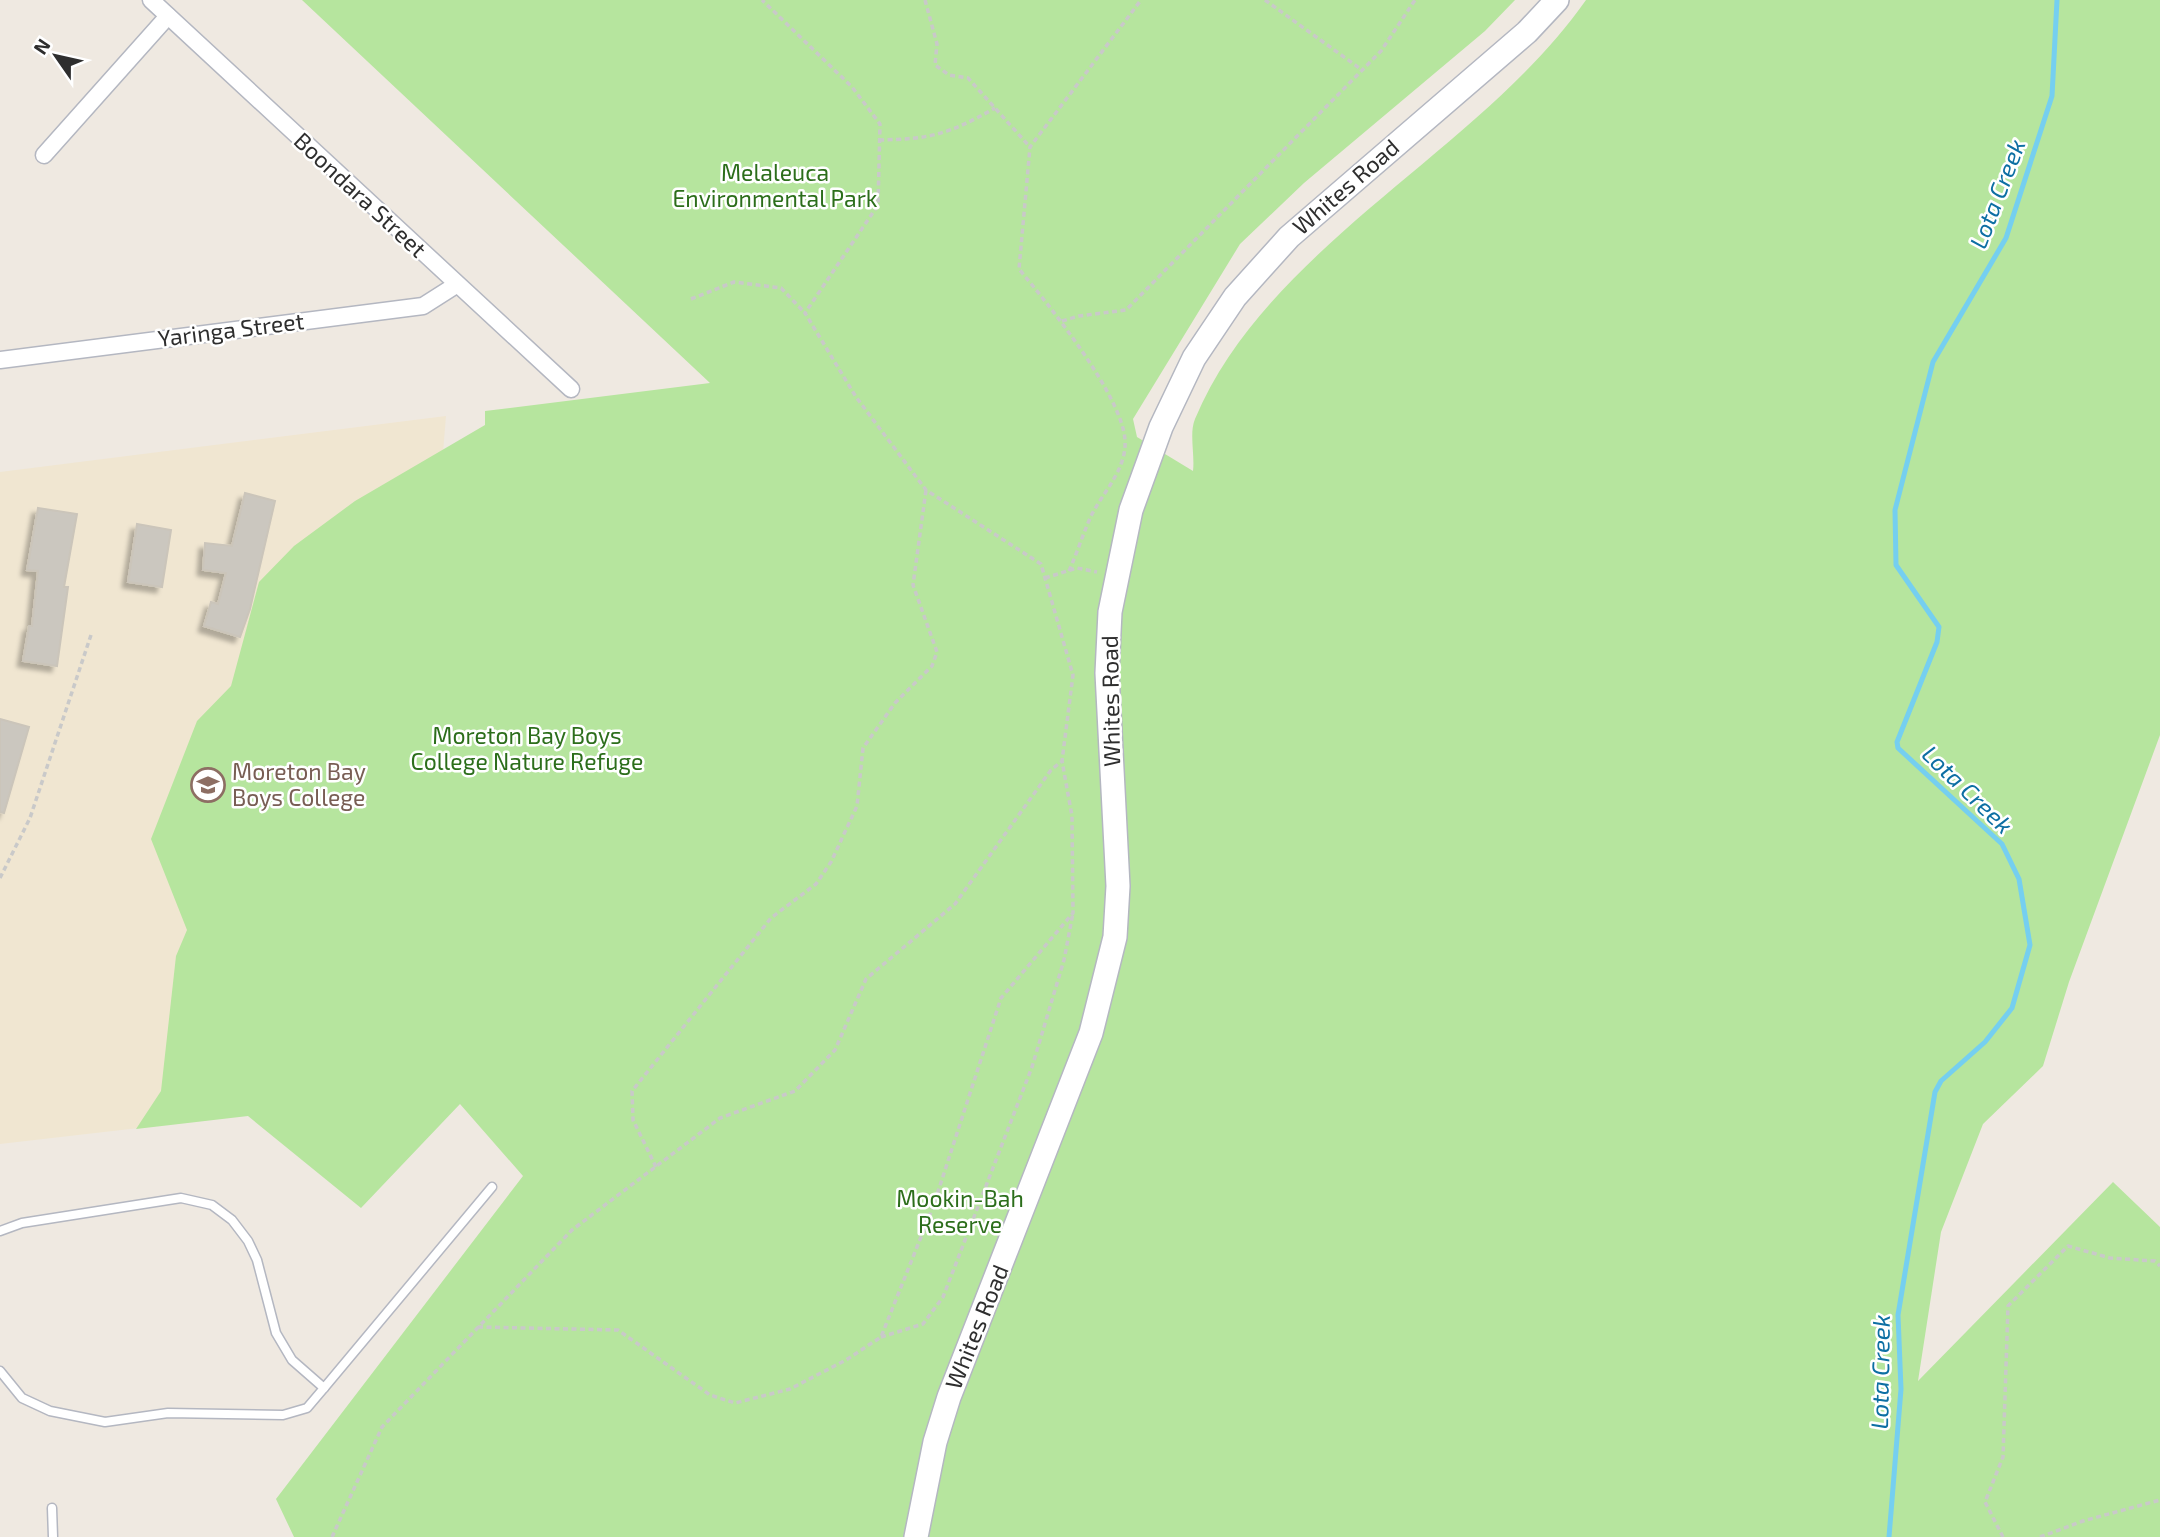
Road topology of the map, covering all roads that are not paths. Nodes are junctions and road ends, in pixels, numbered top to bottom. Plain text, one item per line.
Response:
1 (150, 0) edge
2 (1557, 0) edge
3 (168, 16) junction
4 (44, 155) dead end
5 (456, 285) junction
6 (0, 360) edge
7 (572, 389) dead end
8 (492, 1187) dead end
9 (0, 1231) edge
10 (0, 1371) edge
11 (324, 1388) junction
12 (52, 1508) dead end
13 (53, 1537) edge
14 (916, 1537) edge

1 - 3 street, Boondara Street
2 - 14 street, Whites Road
3 - 4 street
3 - 5 street, Boondara Street
5 - 6 street, Yaringa Street
5 - 7 street, Boondara Street
8 - 11 lane
9 - 11 lane
10 - 11 lane
12 - 13 lane

